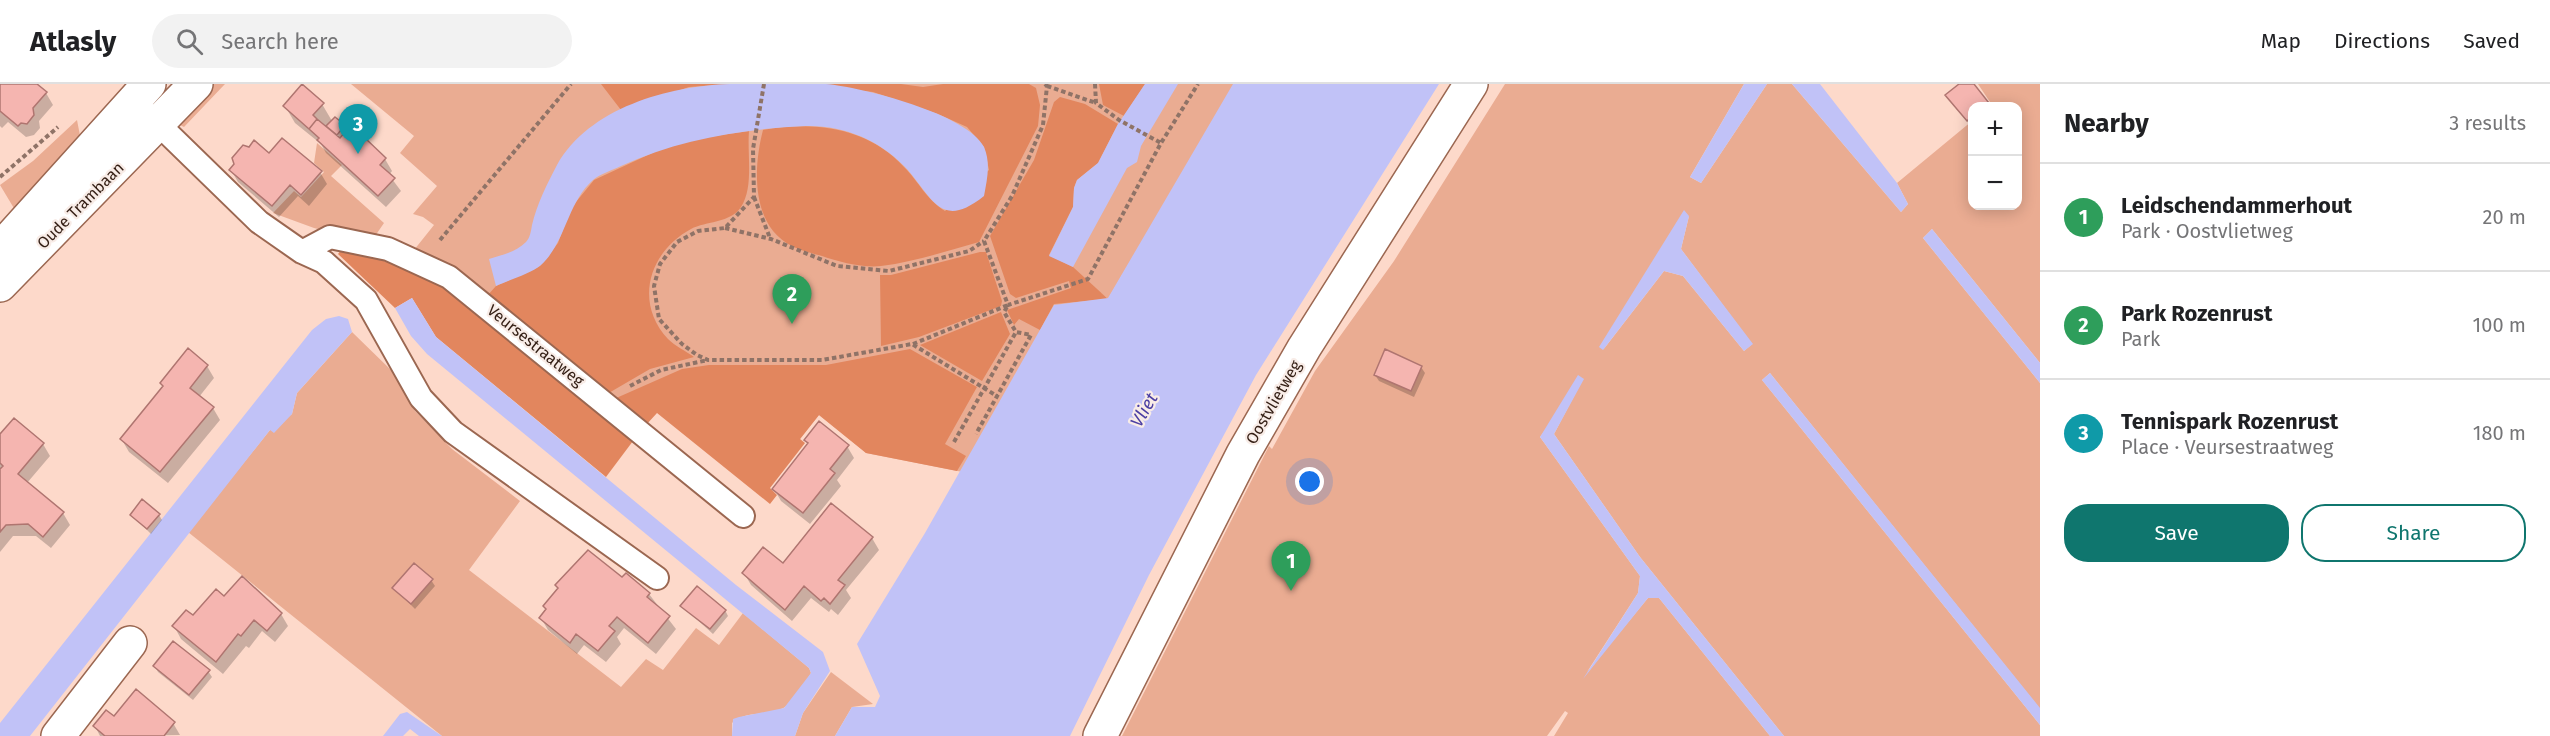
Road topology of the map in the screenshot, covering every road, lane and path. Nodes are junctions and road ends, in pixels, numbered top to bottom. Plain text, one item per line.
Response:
1 (196, 84) edge
2 (571, 84) edge
3 (764, 84) edge
4 (1095, 84) edge
5 (1198, 84) edge
6 (1472, 84) edge
7 (1046, 85) edge
8 (141, 93) edge
9 (1096, 103) junction
10 (63, 122) dead end
11 (160, 124) junction
12 (1161, 143) junction
13 (0, 177) edge
14 (754, 197) junction
15 (725, 228) junction
16 (771, 239) junction
17 (984, 241) junction
18 (0, 249) edge
19 (302, 252) junction
20 (421, 264) junction
21 (0, 285) edge
22 (1008, 305) junction
23 (1016, 332) junction
24 (912, 344) junction
25 (708, 360) junction
26 (984, 388) junction
27 (997, 396) junction
28 (603, 401) junction
29 (976, 434) dead end
30 (954, 442) dead end
31 (743, 516) dead end
32 (657, 578) dead end
33 (130, 643) dead end
34 (58, 736) edge
35 (1100, 736) edge

1 - 11 street
2 - 20 path
3 - 14 path
4 - 9 path
5 - 12 path
6 - 35 street, Oostvlietweg
7 - 9 path
7 - 17 path
8 - 11 lane
8 - 18 street, Oude Trambaan
9 - 12 path
10 - 13 path
11 - 19 lane
11 - 21 street, Oude Trambaan
12 - 22 path
14 - 15 path
14 - 16 path
15 - 16 path
15 - 25 path
16 - 17 path
17 - 22 path
19 - 20 lane, Veursestraatweg
19 - 32 lane
20 - 28 lane, Veursestraatweg
22 - 23 path
22 - 24 path
23 - 26 path
23 - 27 path
24 - 25 path
24 - 26 path
25 - 28 path
26 - 27 path
26 - 30 path
27 - 29 path
28 - 31 lane, Veursestraatweg
33 - 34 street

